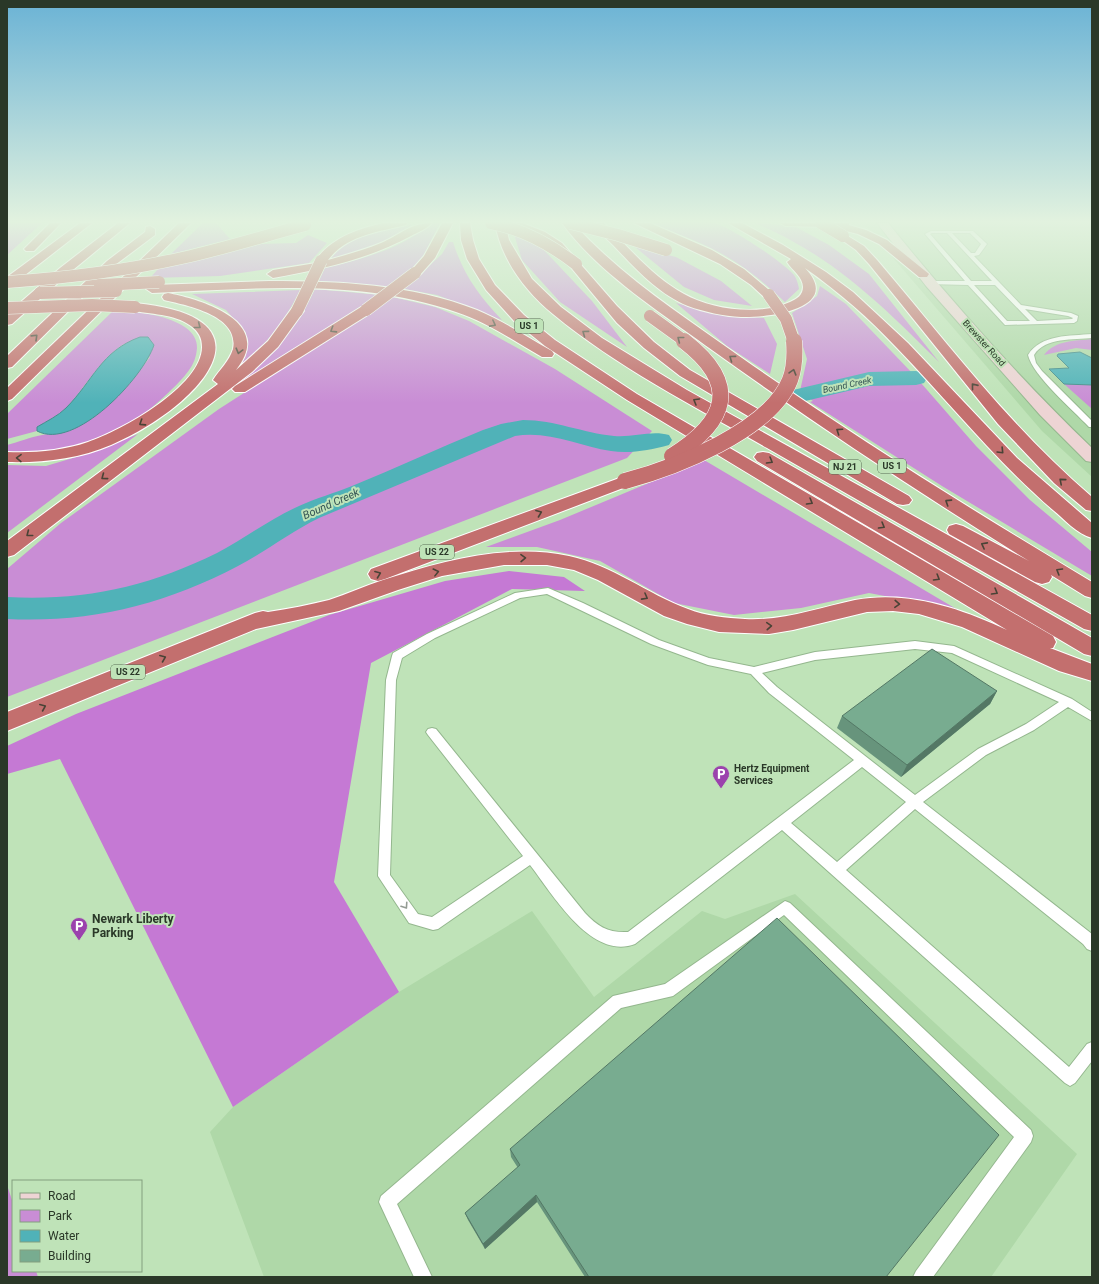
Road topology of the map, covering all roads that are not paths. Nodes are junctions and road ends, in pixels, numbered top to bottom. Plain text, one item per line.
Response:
1 (28, 283) edge
2 (52, 283) edge
3 (76, 283) edge
4 (90, 283) edge
5 (124, 283) edge
6 (202, 283) edge
7 (310, 283) edge
8 (403, 283) edge
9 (488, 283) edge
10 (503, 283) edge
11 (529, 283) edge
12 (592, 283) edge
13 (613, 283) edge
14 (633, 283) edge
15 (648, 283) edge
16 (660, 283) edge
17 (736, 283) edge
18 (756, 283) edge
19 (809, 283) edge
20 (832, 283) edge
21 (846, 283) edge
22 (891, 283) edge
23 (931, 283) edge
24 (970, 283) edge
25 (998, 283) edge
26 (618, 288) dead end
27 (152, 289) junction
28 (15, 293) edge
29 (7, 304) edge
30 (1021, 307) junction
31 (7, 308) edge
32 (613, 309) junction
33 (645, 311) dead end
34 (35, 317) dead end
35 (7, 321) edge
36 (1035, 324) junction
37 (698, 333) junction
38 (1092, 336) edge
39 (795, 348) junction
40 (7, 364) edge
41 (7, 396) edge
42 (632, 397) junction
43 (190, 412) junction
44 (974, 423) junction
45 (1092, 425) edge
46 (135, 453) junction
47 (7, 457) edge
48 (1092, 457) edge
49 (625, 481) junction
50 (1092, 506) edge
51 (1092, 532) edge
52 (962, 550) junction
53 (7, 551) edge
54 (1092, 591) edge
55 (1092, 604) edge
56 (250, 623) junction
57 (1092, 624) edge
58 (1092, 648) edge
59 (1092, 670) edge
60 (754, 671) junction
61 (1092, 673) edge
62 (1068, 702) junction
63 (1092, 717) edge
64 (7, 722) edge
65 (432, 732) dead end
66 (862, 760) junction
67 (914, 802) junction
68 (782, 823) junction
69 (531, 857) junction
70 (837, 870) junction
71 (1091, 943) edge
72 (1092, 1049) edge
73 (423, 1277) edge
74 (922, 1277) edge

1 - 28 highway
2 - 35 highway
3 - 34 highway
40 -> 4 highway
5 - 41 highway
6 - 27 highway
7 - 43 highway, bridge
8 -> 46 highway, bridge
9 - 42 highway, US 1
10 -> 58 highway
52 -> 11 highway
12 - 32 highway, NJ 21
13 - 26 highway
14 - 37 highway, US 1
15 - 37 highway
16 - 19 highway
17 - 39 highway, bridge
18 - 39 highway, US 22, bridge
20 - 44 highway
21 - 44 highway
50 -> 22 highway
23 - 48 street, Brewster Road
24 - 36 lane
25 - 30 lane
27 - 28 highway, bridge
27 - 28 highway, bridge
27 -> 42 highway
27 -> 43 highway
28 - 29 highway
30 - 36 lane
30 - 36 lane
31 -> 47 highway, bridge
32 - 52 highway
55 -> 32 highway, NJ 21
49 -> 33 highway, bridge
54 -> 37 highway, US 1
38 - 45 lane
49 -> 39 highway, US 22, bridge
42 -> 59 highway, US 1
43 - 46 highway
44 -> 51 highway
46 -> 53 highway
56 -> 49 highway, US 22
52 - 57 highway
56 -> 61 highway
64 -> 56 highway, US 22
60 - 62 lane
60 - 66 lane
60 -> 69 lane
62 - 63 lane
62 - 67 lane
65 - 69 lane
66 - 67 lane
66 - 68 lane
67 - 70 lane
67 - 71 lane
68 - 69 lane
68 - 70 lane
70 - 72 lane
73 - 74 lane

